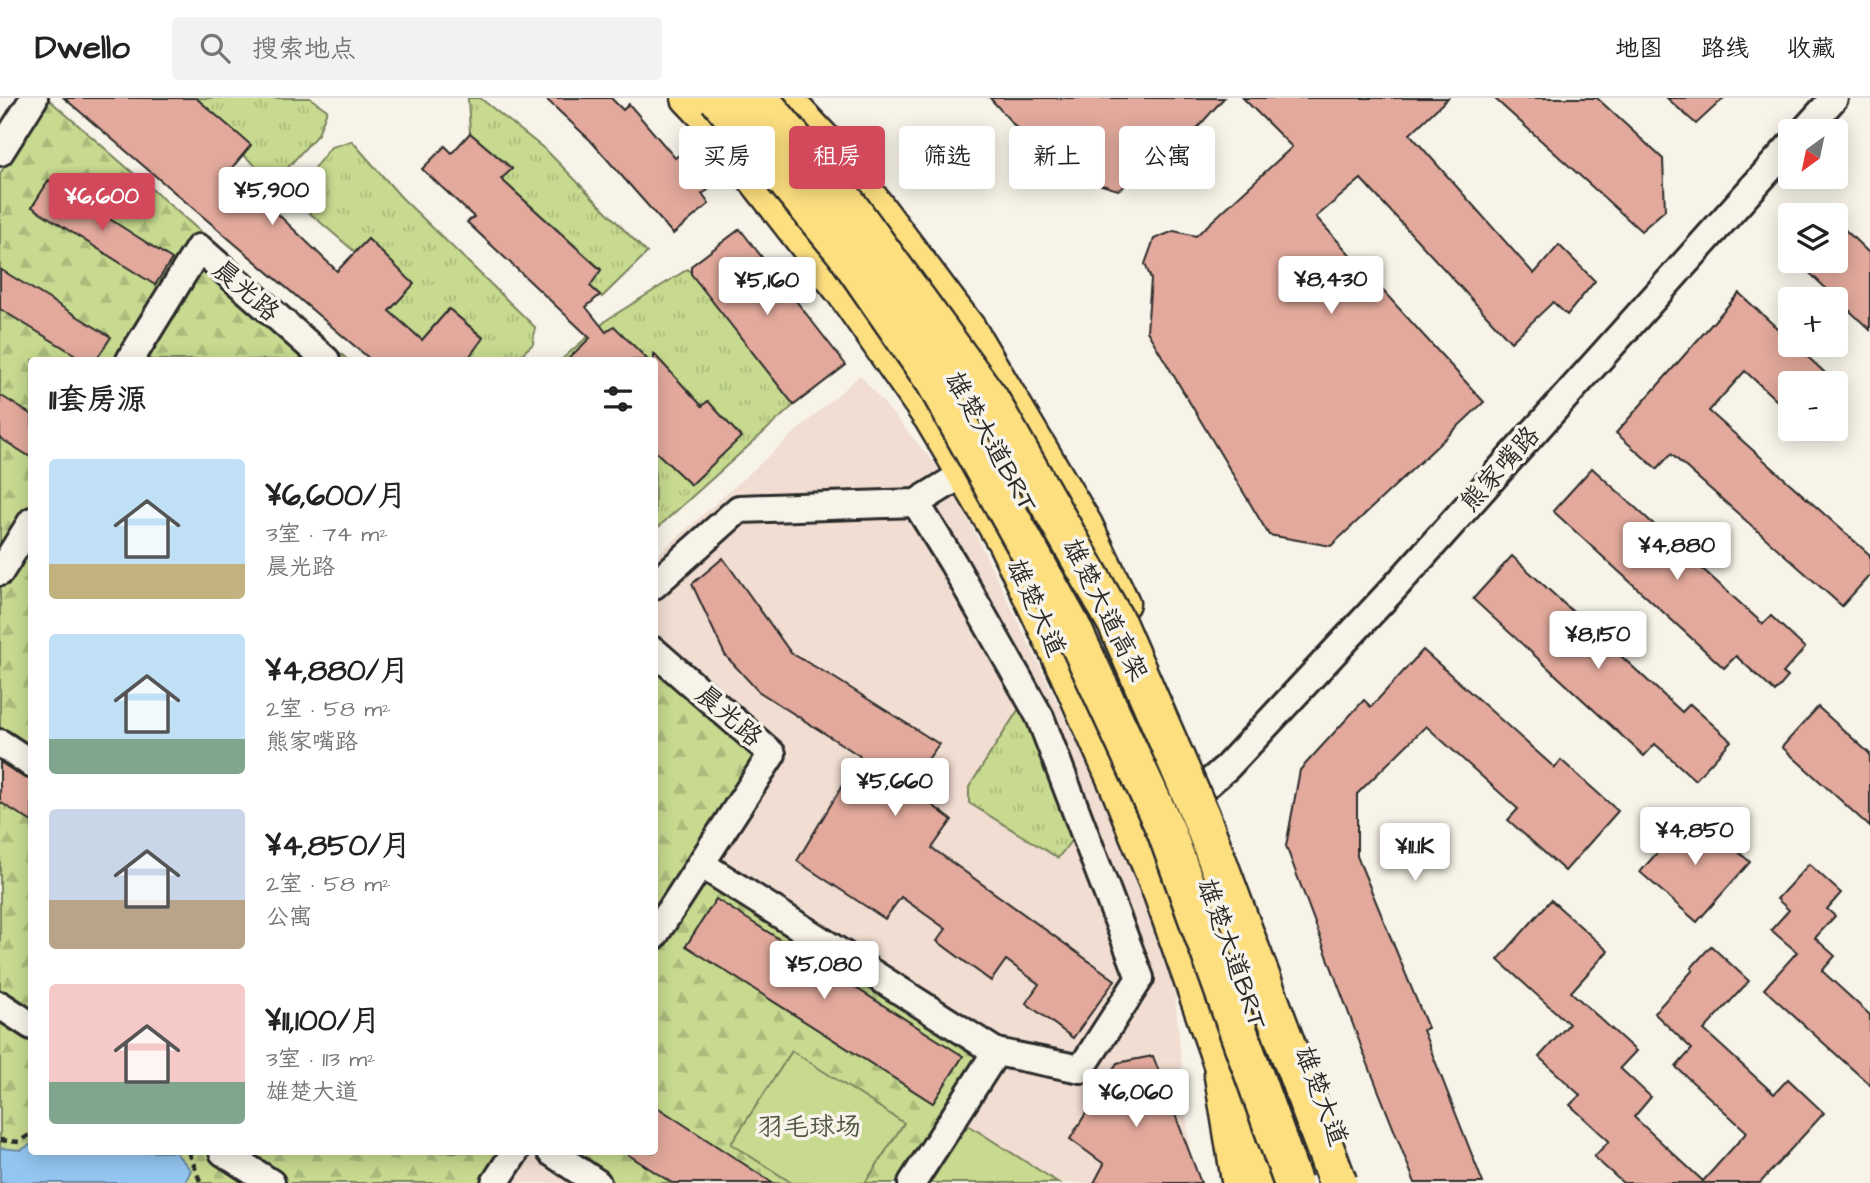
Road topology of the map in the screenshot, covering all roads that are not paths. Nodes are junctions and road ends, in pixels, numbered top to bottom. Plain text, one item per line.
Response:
1 (34, 98) edge
2 (688, 98) edge
3 (718, 98) edge
4 (732, 98) edge
5 (759, 98) edge
6 (775, 98) edge
7 (785, 98) edge
8 (1834, 98) edge
9 (1815, 119) edge
10 (0, 152) edge
11 (1778, 159) edge
12 (845, 201) junction
13 (132, 357) edge
14 (323, 357) edge
15 (1002, 457) junction
16 (1058, 477) junction
17 (950, 482) dead end
18 (916, 503) junction
19 (988, 515) junction
20 (28, 527) edge
21 (0, 572) edge
22 (658, 581) edge
23 (658, 654) edge
24 (0, 743) edge
25 (28, 761) edge
26 (1204, 787) junction
27 (701, 864) junction
28 (658, 930) edge
29 (0, 1005) edge
30 (28, 1023) edge
31 (996, 1052) junction
32 (1223, 1073) junction
33 (228, 1155) edge
34 (513, 1155) edge
35 (555, 1155) edge
36 (271, 1183) edge
37 (495, 1183) edge
38 (597, 1183) edge
39 (912, 1183) edge
40 (1241, 1183) edge
41 (1265, 1183) edge
42 (1293, 1183) edge
43 (1314, 1183) edge
44 (1338, 1183) edge
45 (1354, 1183) edge

1 - 10 street
2 - 19 main road, 雄楚大道
3 - 42 highway, 雄楚大道高架, bridge
4 - 15 street, 雄楚大道BRT
5 - 12 highway, 雄楚大道高架, bridge
6 - 12 highway, bridge
7 - 16 main road, 雄楚大道
8 - 9 street
11 - 26 street, 熊家嘴路
12 - 44 highway, 雄楚大道高架, bridge
13 - 14 street, 晨光路
15 - 16 main road
15 - 19 main road
15 - 43 street, 雄楚大道BRT
16 - 26 main road, 雄楚大道
17 - 18 street
18 - 22 street
18 - 31 street
19 - 32 main road, 雄楚大道
20 - 21 street
23 - 27 street, 晨光路
24 - 25 street
26 - 45 main road, 雄楚大道
27 - 28 street
27 - 31 street
29 - 30 street
31 - 39 street
32 - 40 highway
32 - 41 main road, 雄楚大道
33 - 36 street
34 - 37 street
35 - 38 street

